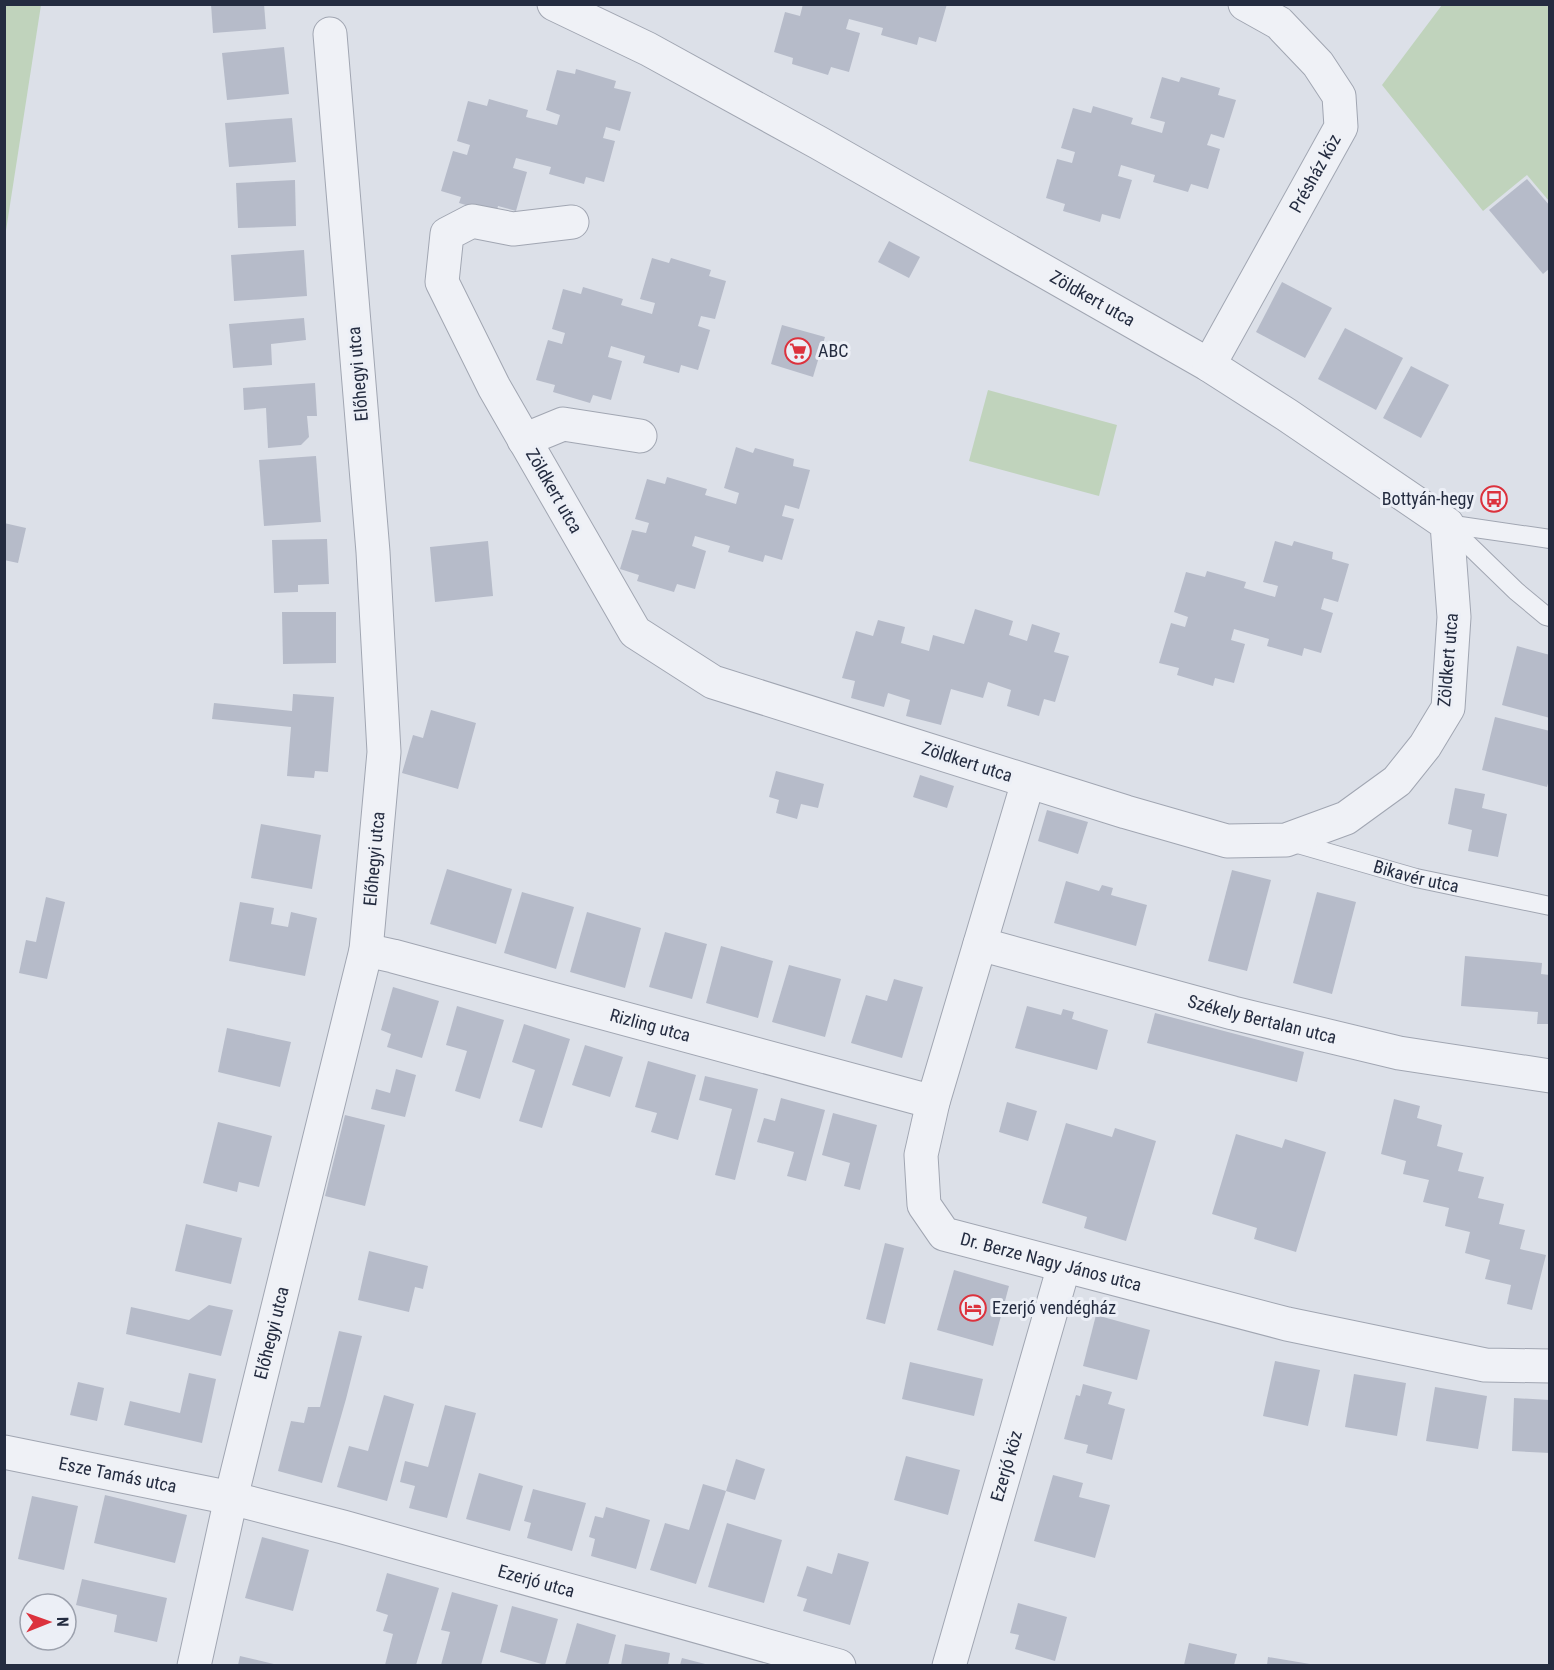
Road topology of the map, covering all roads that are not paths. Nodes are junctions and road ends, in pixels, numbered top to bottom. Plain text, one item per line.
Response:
1 (554, 4) edge
2 (1245, 4) edge
3 (330, 34) dead end
4 (572, 222) dead end
5 (1209, 365) junction
6 (640, 436) dead end
7 (524, 440) junction
8 (1447, 524) junction
9 (1550, 539) edge
10 (1550, 617) edge
11 (1028, 782) junction
12 (1286, 840) junction
13 (1550, 906) edge
14 (980, 944) junction
15 (366, 950) junction
16 (1550, 1076) edge
17 (933, 1102) junction
18 (1064, 1266) junction
19 (1550, 1366) edge
20 (4, 1452) edge
21 (231, 1498) junction
22 (194, 1665) edge
23 (839, 1665) edge
24 (949, 1665) edge

1 - 5 street, Zöldkert utca
2 - 5 street, Présház köz
3 - 15 street, Előhegyi utca
4 - 7 street, Zöldkert utca
5 - 8 street, Zöldkert utca
6 - 7 street
7 - 11 street, Zöldkert utca
8 - 9 lane
8 - 10 lane
8 - 12 street, Zöldkert utca
11 - 12 street, Zöldkert utca
11 - 14 street, Dr. Berze Nagy János utca
12 - 13 lane, Bikavér utca
14 - 16 street, Székely Bertalan utca
14 - 17 street, Dr. Berze Nagy János utca
15 - 17 street, Rizling utca
15 - 21 street, Előhegyi utca
17 - 18 street, Dr. Berze Nagy János utca
18 - 19 street, Dr. Berze Nagy János utca
18 - 24 street, Ezerjó köz
20 - 21 street, Esze Tamás utca
21 - 22 street, Előhegyi utca
21 - 23 street, Ezerjó utca

